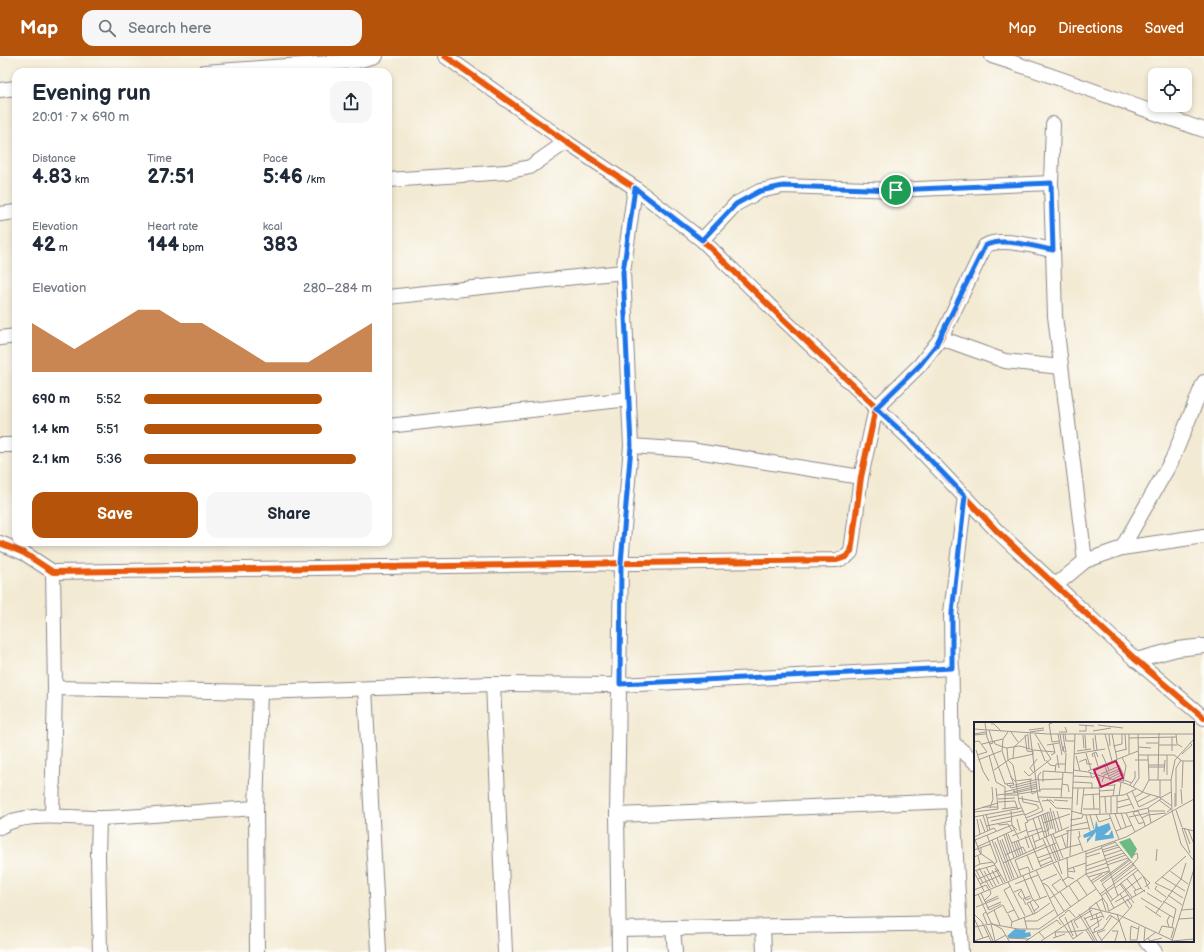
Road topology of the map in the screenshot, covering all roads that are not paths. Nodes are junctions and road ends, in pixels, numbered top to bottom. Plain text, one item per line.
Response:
1 (374, 56) edge
2 (445, 56) edge
3 (992, 56) edge
4 (270, 68) edge
5 (12, 88) edge
6 (0, 90) edge
7 (1053, 124) dead end
8 (1204, 130) edge
9 (566, 142) junction
10 (392, 180) edge
11 (1051, 183) junction
12 (635, 188) junction
13 (12, 212) edge
14 (0, 214) edge
15 (702, 240) junction
16 (1053, 250) junction
17 (623, 272) junction
18 (392, 296) edge
19 (12, 336) edge
20 (0, 338) edge
21 (941, 338) junction
22 (1061, 367) junction
23 (1204, 382) edge
24 (629, 399) junction
25 (876, 408) junction
26 (392, 426) edge
27 (0, 445) edge
28 (12, 445) edge
29 (631, 446) junction
30 (862, 476) junction
31 (965, 496) junction
32 (1204, 536) edge
33 (0, 544) edge
34 (1122, 548) junction
35 (1085, 561) junction
36 (621, 563) junction
37 (53, 572) junction
38 (1056, 585) junction
39 (1204, 646) edge
40 (1136, 660) junction
41 (952, 668) junction
42 (493, 684) junction
43 (620, 684) junction
44 (55, 688) junction
45 (365, 688) junction
46 (260, 692) junction
47 (1204, 718) edge
48 (953, 743) junction
49 (974, 761) edge
50 (953, 801) junction
51 (256, 808) junction
52 (617, 815) junction
53 (52, 816) junction
54 (100, 818) junction
55 (0, 827) edge
56 (959, 923) junction
57 (763, 927) junction
58 (673, 928) junction
59 (619, 929) junction
60 (1147, 942) edge
61 (100, 952) edge
62 (257, 952) edge
63 (379, 952) edge
64 (505, 952) edge
65 (618, 952) edge
66 (675, 952) edge
67 (764, 952) edge
68 (961, 952) edge
69 (1154, 952) edge

1 - 4 street
2 - 9 street
3 - 8 street
5 - 6 street
7 - 11 street
9 - 10 street
9 - 12 street
11 - 15 street
11 - 16 street
12 - 15 street
12 - 17 street
13 - 14 street
15 - 25 street
16 - 21 street
16 - 22 street
17 - 18 street
17 - 24 street
19 - 20 street
21 - 22 street
21 - 25 street
22 - 35 street
23 - 34 street
24 - 26 street
24 - 29 street
25 - 30 street
25 - 31 street
27 - 28 street
29 - 30 street
29 - 36 street
30 - 36 street
31 - 38 street
31 - 41 street
32 - 34 street
33 - 37 street
34 - 35 street
35 - 38 street
36 - 37 street
36 - 43 street
37 - 44 street
38 - 40 street
39 - 40 street
40 - 47 street
41 - 43 street
41 - 48 street
42 - 43 street
42 - 45 street
42 - 64 street
43 - 52 street
44 - 46 street
44 - 53 street
45 - 46 street
45 - 63 street
46 - 51 street
48 - 49 street
48 - 50 street
50 - 52 street
50 - 56 street
51 - 54 street
51 - 62 street
52 - 59 street
53 - 54 street
53 - 55 street
54 - 61 street
56 - 57 street
56 - 68 street
57 - 58 street
57 - 67 street
58 - 59 street
58 - 66 street
59 - 65 street
60 - 69 street

